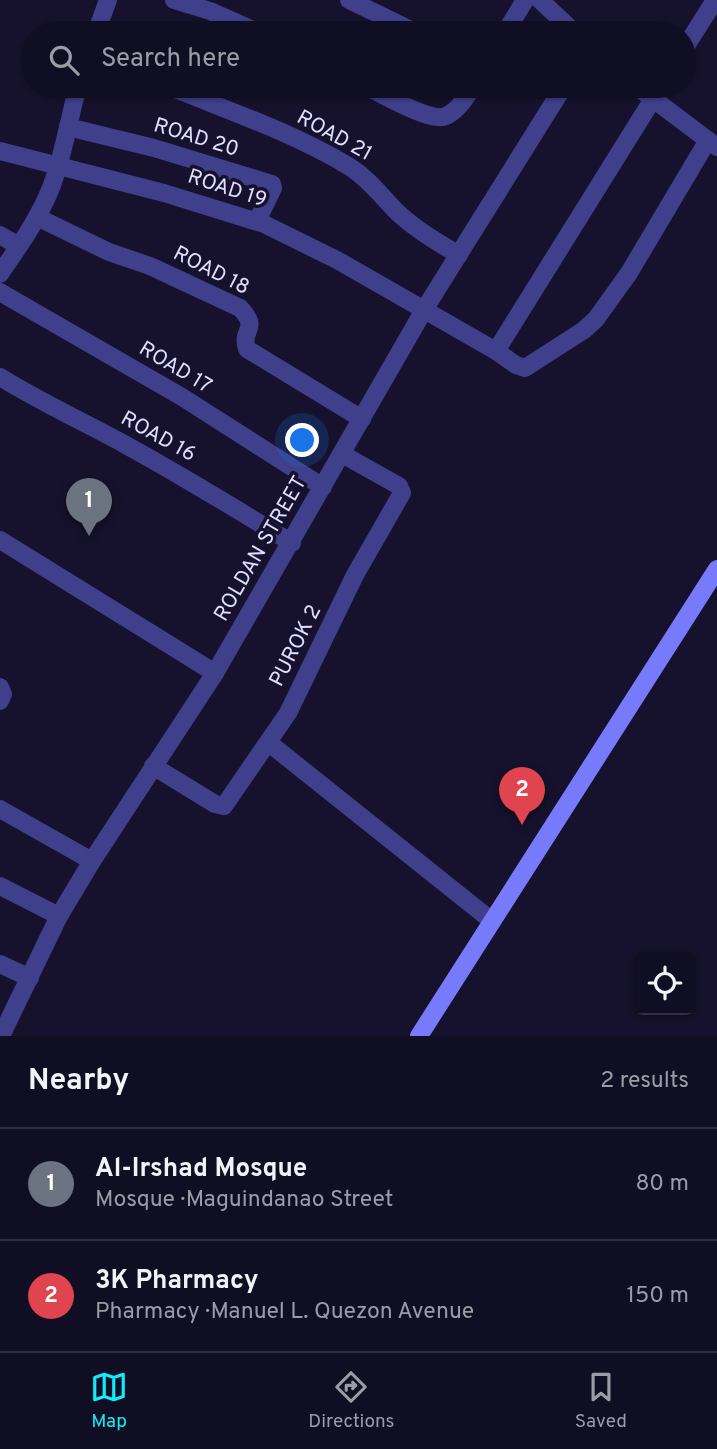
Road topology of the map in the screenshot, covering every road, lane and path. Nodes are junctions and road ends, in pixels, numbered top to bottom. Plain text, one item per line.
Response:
1 (108, 0) edge
2 (174, 0) edge
3 (349, 0) edge
4 (525, 0) edge
5 (540, 0) edge
6 (715, 0) edge
7 (100, 21) edge
8 (233, 21) edge
9 (392, 21) edge
10 (512, 21) edge
11 (562, 21) edge
12 (696, 30) edge
13 (75, 98) edge
14 (197, 98) edge
15 (389, 98) edge
16 (464, 98) edge
17 (556, 98) edge
18 (652, 98) edge
19 (662, 98) edge
20 (68, 127) junction
21 (712, 144) edge
22 (0, 151) edge
23 (59, 166) junction
24 (37, 217) junction
25 (257, 221) junction
26 (0, 234) edge
27 (19, 246) junction
28 (459, 254) junction
29 (0, 274) edge
30 (0, 292) edge
31 (424, 310) junction
32 (496, 351) junction
33 (0, 377) edge
34 (362, 419) junction
35 (342, 454) junction
36 (323, 487) junction
37 (0, 540) edge
38 (292, 543) junction
39 (717, 569) edge
40 (215, 673) junction
41 (269, 743) junction
42 (153, 766) junction
43 (0, 809) edge
44 (92, 862) junction
45 (0, 886) edge
46 (59, 916) junction
47 (492, 921) junction
48 (0, 964) edge
49 (30, 978) junction
50 (1, 1036) edge
51 (419, 1036) edge

1 - 7 street
2 - 8 street
3 - 9 street
4 - 10 street
5 - 11 street
6 - 12 street
13 - 20 street
14 - 28 street, ROAD 21
15 - 16 street
17 - 28 street, ROLDAN STREET
18 - 32 street
19 - 21 street
20 - 23 street
20 - 25 street, ROAD 20
21 - 32 street, ROAD 19
22 - 23 street, ROAD 19
23 - 24 street
23 - 25 street, ROAD 19
24 - 27 street
24 - 34 street, ROAD 18
25 - 31 street, ROAD 19
26 - 27 street
27 - 29 street
28 - 31 street, ROLDAN STREET
30 - 36 street, ROAD 17
31 - 32 street, ROAD 19
31 - 34 street, ROLDAN STREET
33 - 38 street, ROAD 16
34 - 35 street, ROLDAN STREET
35 - 36 street, ROLDAN STREET
35 - 41 street, PUROK 2
36 - 38 street, ROLDAN STREET
37 - 40 street
38 - 40 street, ROLDAN STREET
39 - 47 main road
40 - 42 street, ROLDAN STREET
41 - 42 street, PUROK 2
41 - 47 street
42 - 44 street, ROLDAN STREET
43 - 44 street
44 - 46 street, ROLDAN STREET
45 - 46 street
46 - 49 street, ROLDAN STREET
47 - 51 main road
48 - 49 street
49 - 50 street, ROLDAN STREET

